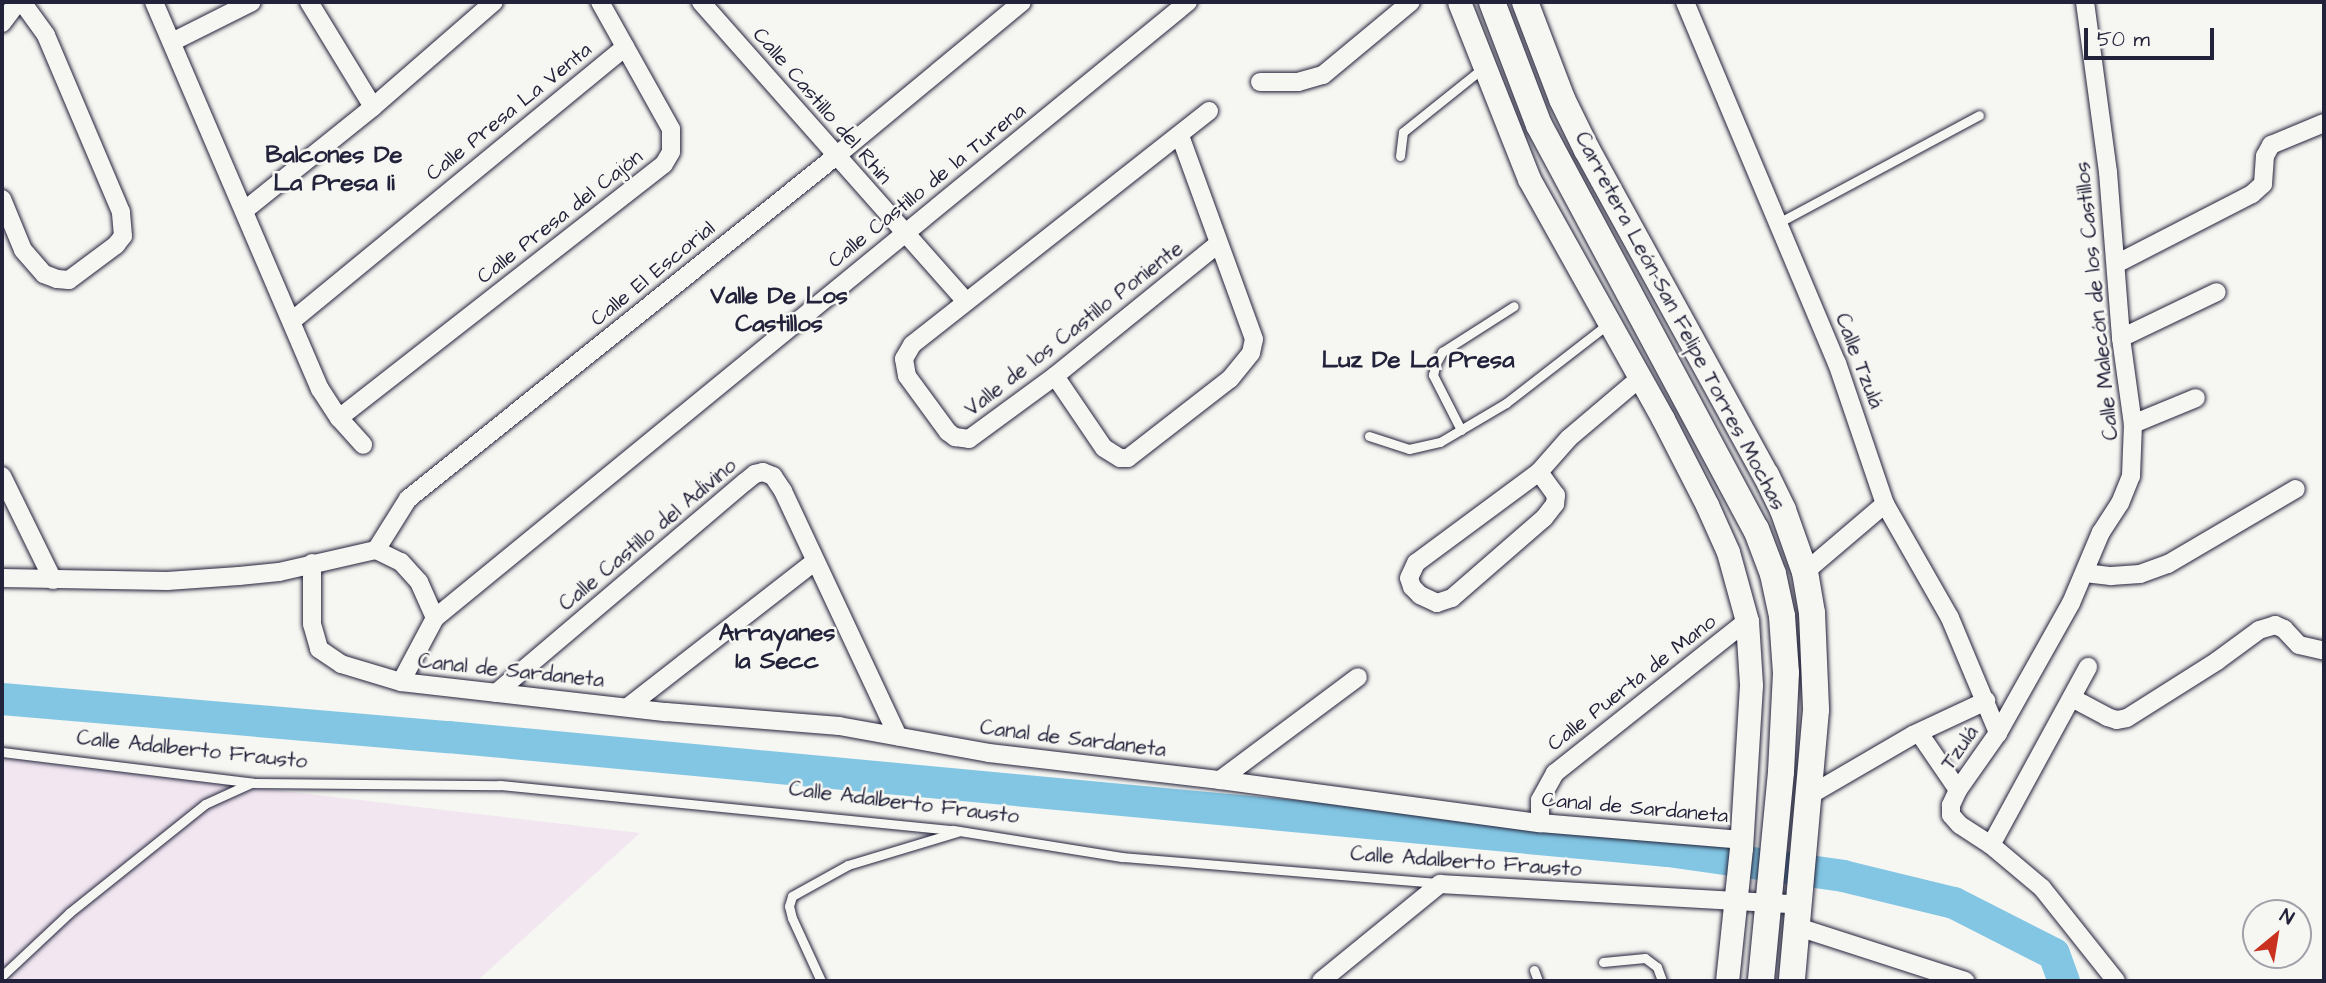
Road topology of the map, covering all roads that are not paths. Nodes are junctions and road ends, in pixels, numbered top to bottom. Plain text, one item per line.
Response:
1 (20, 2) edge
2 (154, 2) edge
3 (251, 2) edge
4 (309, 2) edge
5 (494, 2) edge
6 (600, 2) edge
7 (701, 2) edge
8 (1021, 2) edge
9 (1188, 2) edge
10 (1411, 2) edge
11 (1458, 2) edge
12 (1492, 2) edge
13 (1512, 2) edge
14 (1525, 2) edge
15 (1685, 2) edge
16 (2085, 2) edge
17 (2, 23) edge
18 (172, 42) junction
19 (625, 47) junction
20 (1483, 68) junction
21 (1260, 82) dead end
22 (1562, 99) junction
23 (373, 107) junction
24 (1209, 111) dead end
25 (1979, 115) dead end
26 (2324, 123) edge
27 (1180, 136) junction
28 (836, 156) junction
29 (1400, 156) dead end
30 (2, 199) edge
31 (245, 210) junction
32 (1778, 223) junction
33 (905, 234) junction
34 (1217, 245) junction
35 (2116, 264) junction
36 (2217, 292) dead end
37 (966, 302) junction
38 (1514, 306) dead end
39 (293, 320) junction
40 (1609, 323) junction
41 (2121, 338) junction
42 (1055, 376) junction
43 (1640, 378) junction
44 (2196, 398) dead end
45 (339, 418) junction
46 (2133, 424) junction
47 (1461, 430) junction
48 (1369, 436) dead end
49 (363, 445) dead end
50 (1539, 472) junction
51 (2, 476) edge
52 (2296, 489) dead end
53 (1885, 504) junction
54 (376, 550) junction
55 (815, 561) junction
56 (312, 563) junction
57 (1805, 572) junction
58 (2085, 573) junction
59 (2, 578) edge
60 (53, 580) junction
61 (435, 618) junction
62 (1747, 621) junction
63 (2324, 651) edge
64 (2088, 667) dead end
65 (1358, 677) dead end
66 (401, 682) junction
67 (496, 693) junction
68 (2072, 698) junction
69 (1986, 701) junction
70 (629, 706) junction
71 (1919, 733) junction
72 (1998, 733) junction
73 (898, 736) junction
74 (2, 752) edge
75 (1220, 780) junction
76 (253, 783) junction
77 (1958, 790) junction
78 (1810, 795) junction
79 (1540, 823) junction
80 (962, 831) junction
81 (1741, 844) junction
82 (1991, 845) junction
83 (1440, 884) junction
84 (1735, 893) junction
85 (1770, 896) junction
86 (1800, 908) junction
87 (1603, 962) dead end
88 (1534, 970) dead end
89 (2, 975) edge
90 (821, 981) edge
91 (1321, 981) edge
92 (1538, 981) edge
93 (1661, 981) edge
94 (1727, 981) edge
95 (1761, 981) edge
96 (1792, 981) edge
97 (1965, 981) edge
98 (2116, 981) edge

1 - 17 street
1 - 30 street
2 - 18 street
3 - 18 street
4 - 23 street
5 - 23 street
6 - 19 street, Calle Presa del Cajón
7 - 28 street, Calle Castillo del Rhin
8 - 28 street, Calle El Escorial
9 - 33 street, Calle Castillo de la Turena
10 - 21 street
11 - 20 street
12 - 85 main road
13 - 22 main road
14 - 22 main road, Carretera León-San Felipe Torres Mochas
15 - 32 street, Calle Tzulá
16 - 35 street, Calle Malecón de los Castillos
18 - 31 street
19 - 39 street, Calle Presa La Venta
19 - 45 street, Calle Presa del Cajón
20 - 29 lane
20 - 40 street
22 - 57 main road, Carretera León-San Felipe Torres Mochas
23 - 31 street
24 - 27 street, Valle de los Castillo Poniente
25 - 32 lane
26 - 35 street
27 - 34 street, Valle de los Castillo Poniente
27 - 37 street, Valle de los Castillo Poniente
28 - 33 street, Calle Castillo del Rhin
28 - 54 street, Calle El Escorial
31 - 39 street
32 - 53 street, Calle Tzulá
33 - 37 street, Calle Castillo del Rhin
33 - 61 street, Calle Castillo de la Turena
34 - 42 street, Valle de los Castillo Poniente
34 - 42 street
35 - 41 street, Calle Malecón de los Castillos
36 - 41 street
37 - 42 street, Valle de los Castillo Poniente
38 - 47 lane
39 - 45 street
40 - 43 street
40 - 47 lane
41 - 46 street, Calle Malecón de los Castillos
43 - 50 street
43 - 62 street
44 - 46 street
45 - 49 street
46 - 58 street, Calle Malecón de los Castillos
47 - 48 lane
50 - 50 street
51 - 60 street
52 - 58 street
53 - 57 street
53 - 69 street, Calle Tzulá
54 - 56 street
54 - 61 street
55 - 67 street, Calle Castillo del Adivino
55 - 70 street
55 - 73 street, Calle Castillo del Adivino
56 - 60 street
56 - 66 street, Canal de Sardaneta
57 - 78 main road, Carretera León-San Felipe Torres Mochas
58 - 72 street, Calle Malecón de los Castillos
59 - 60 street
61 - 66 street, Canal de Sardaneta
62 - 79 street, Calle Puerta de Mano
62 - 81 street
63 - 68 street
64 - 68 street
65 - 75 street
66 - 67 street, Canal de Sardaneta
67 - 70 street, Canal de Sardaneta
68 - 82 street
69 - 71 street
69 - 72 street, Calle Tzulá
70 - 73 street, Canal de Sardaneta
71 - 77 street
71 - 78 street
72 - 77 street, Tzulá
73 - 75 street, Canal de Sardaneta
74 - 76 lane, Calle Adalberto Frausto
75 - 79 street, Canal de Sardaneta
76 - 80 lane, Calle Adalberto Frausto
76 - 89 lane
77 - 82 street
78 - 86 main road, Carretera León-San Felipe Torres Mochas
79 - 81 street, Canal de Sardaneta
80 - 83 lane, Calle Adalberto Frausto
80 - 90 lane
81 - 84 street
82 - 98 street
83 - 84 street, Calle Adalberto Frausto
83 - 91 street
84 - 85 street, Calle Adalberto Frausto
84 - 94 street
85 - 86 street, Calle Adalberto Frausto
85 - 95 main road
86 - 96 main road, Carretera León-San Felipe Torres Mochas
86 - 97 street, Calle Adalberto Frausto
87 - 93 lane
88 - 92 lane

